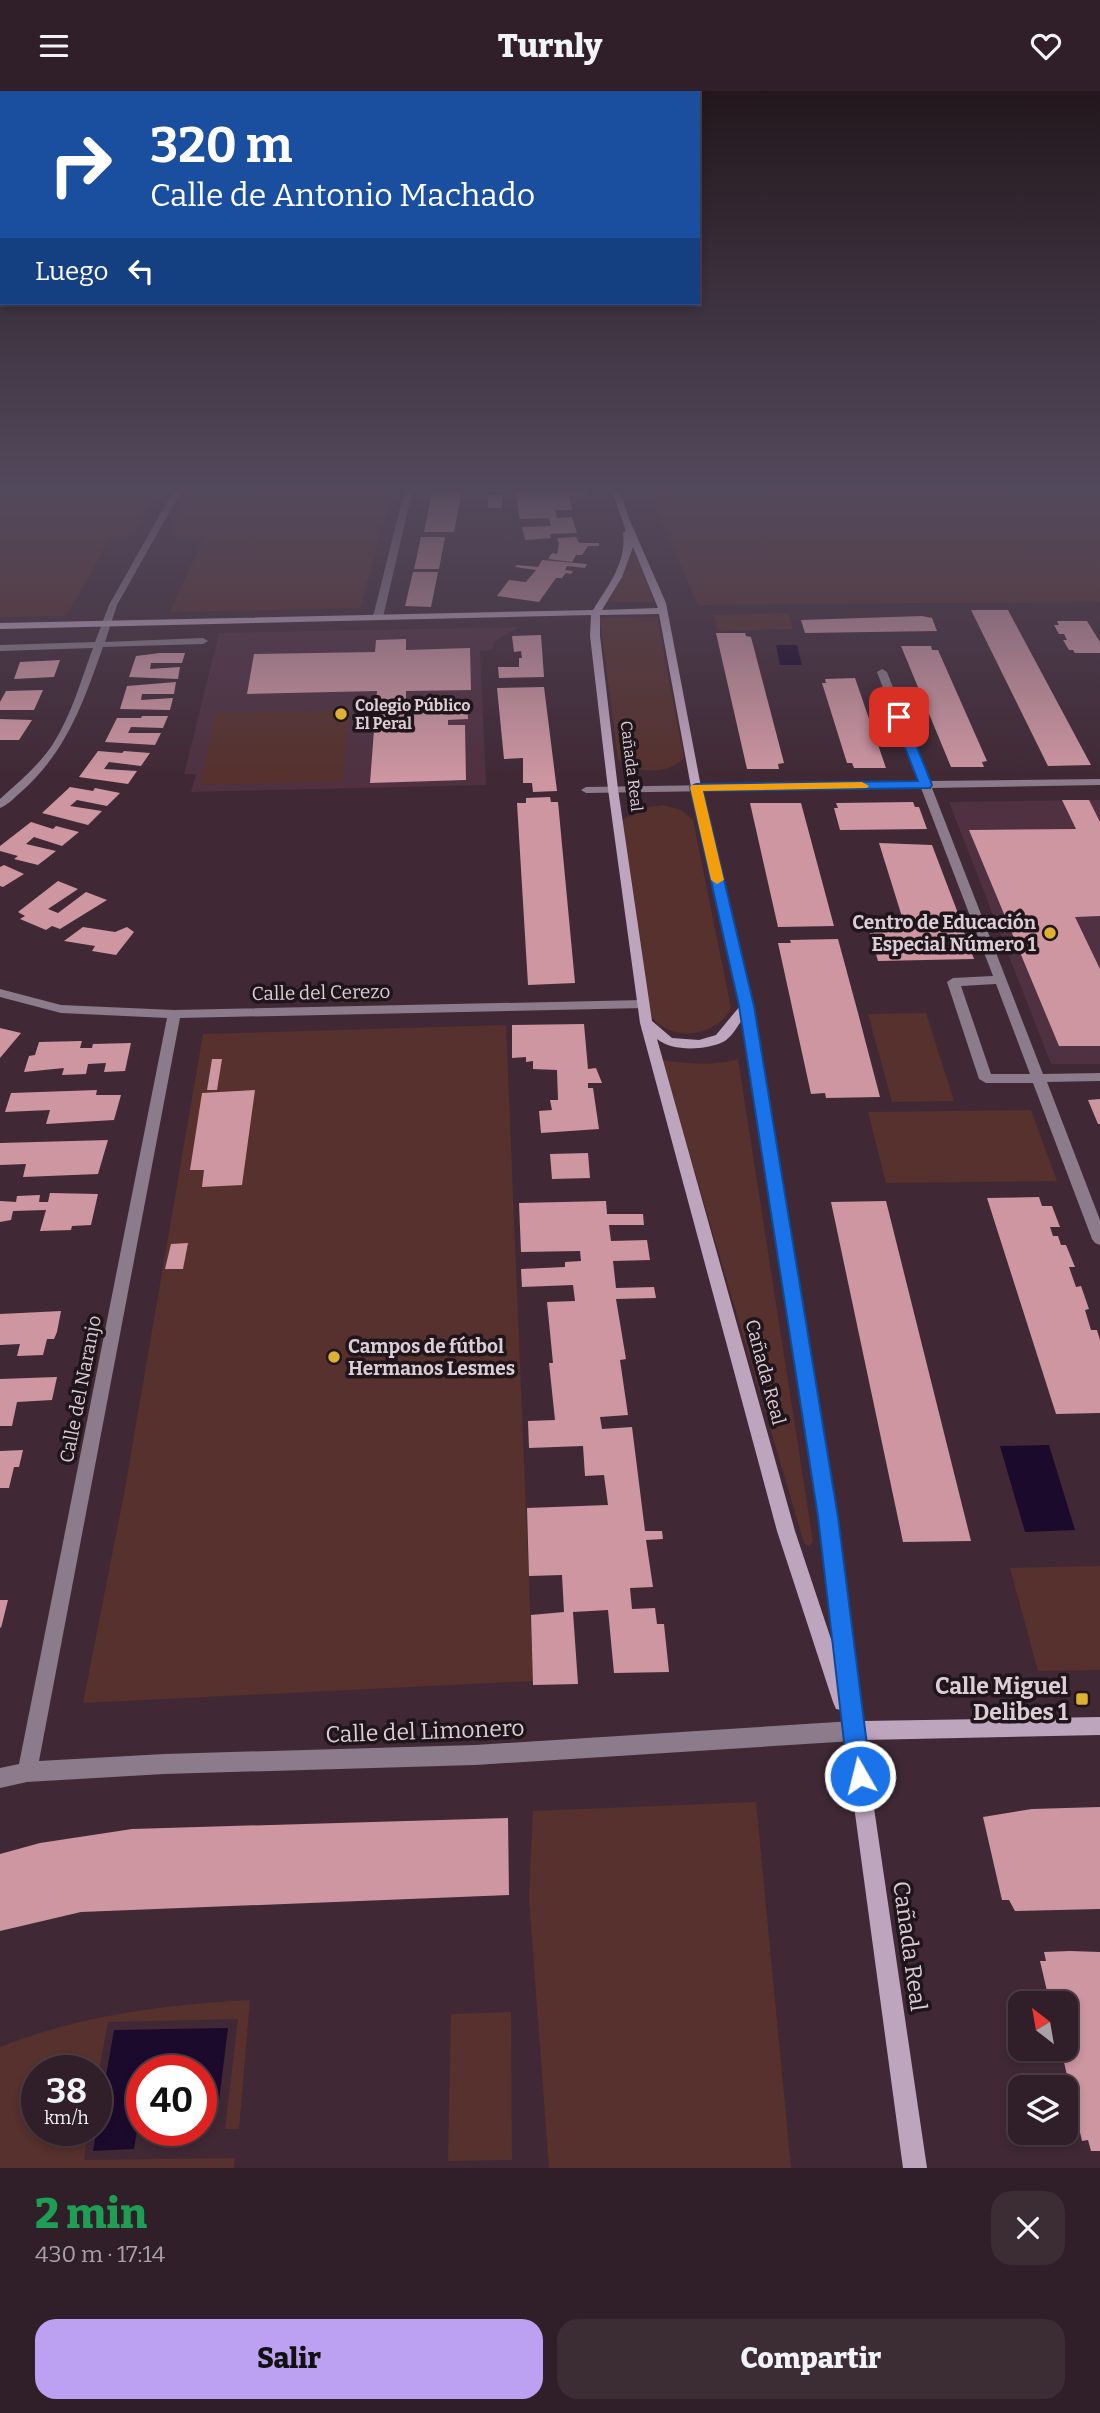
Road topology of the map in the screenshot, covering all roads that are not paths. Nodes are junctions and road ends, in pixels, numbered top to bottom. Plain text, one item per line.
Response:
1 (126, 585) edge
2 (386, 585) edge
3 (613, 585) edge
4 (653, 585) edge
5 (664, 611) junction
6 (596, 612) junction
7 (378, 617) junction
8 (105, 623) junction
9 (0, 626) edge
10 (203, 641) dead end
11 (99, 645) junction
12 (0, 648) edge
13 (881, 672) dead end
14 (1100, 782) edge
15 (926, 785) junction
16 (696, 787) junction
17 (613, 789) junction
18 (586, 790) dead end
19 (0, 805) edge
20 (1000, 980) junction
21 (0, 993) edge
22 (644, 1004) junction
23 (746, 1006) junction
24 (174, 1014) junction
25 (646, 1023) junction
26 (1100, 1077) edge
27 (1038, 1078) junction
28 (1096, 1220) edge
29 (1100, 1239) edge
30 (1100, 1726) edge
31 (853, 1731) junction
32 (27, 1772) junction
33 (0, 1778) edge
34 (915, 2168) edge

1 - 8 street
2 - 7 street
3 - 6 street, Cañada Real
4 - 5 street, Cañada Real
5 - 6 street
5 - 16 street, Cañada Real
6 - 7 street
6 - 17 street, Cañada Real
7 - 8 street
8 - 9 street
8 - 11 street
10 - 11 street
11 - 12 street
11 - 19 street
13 - 15 street
14 - 15 street
15 - 16 street
15 - 20 street
16 - 17 street
16 - 23 street, Cañada Real
17 - 18 street
17 - 22 street, Cañada Real
20 - 27 street
20 - 27 street
21 - 24 street, Calle del Cerezo
22 - 24 street, Calle del Cerezo
22 - 25 street, Cañada Real
23 - 25 street
23 - 31 street, Cañada Real
24 - 32 street, Calle del Naranjo
25 - 31 street, Cañada Real
26 - 27 street
27 - 28 street
28 - 29 street
30 - 31 street
31 - 32 street, Calle del Limonero
31 - 34 street, Cañada Real
32 - 33 street, Calle del Limonero

